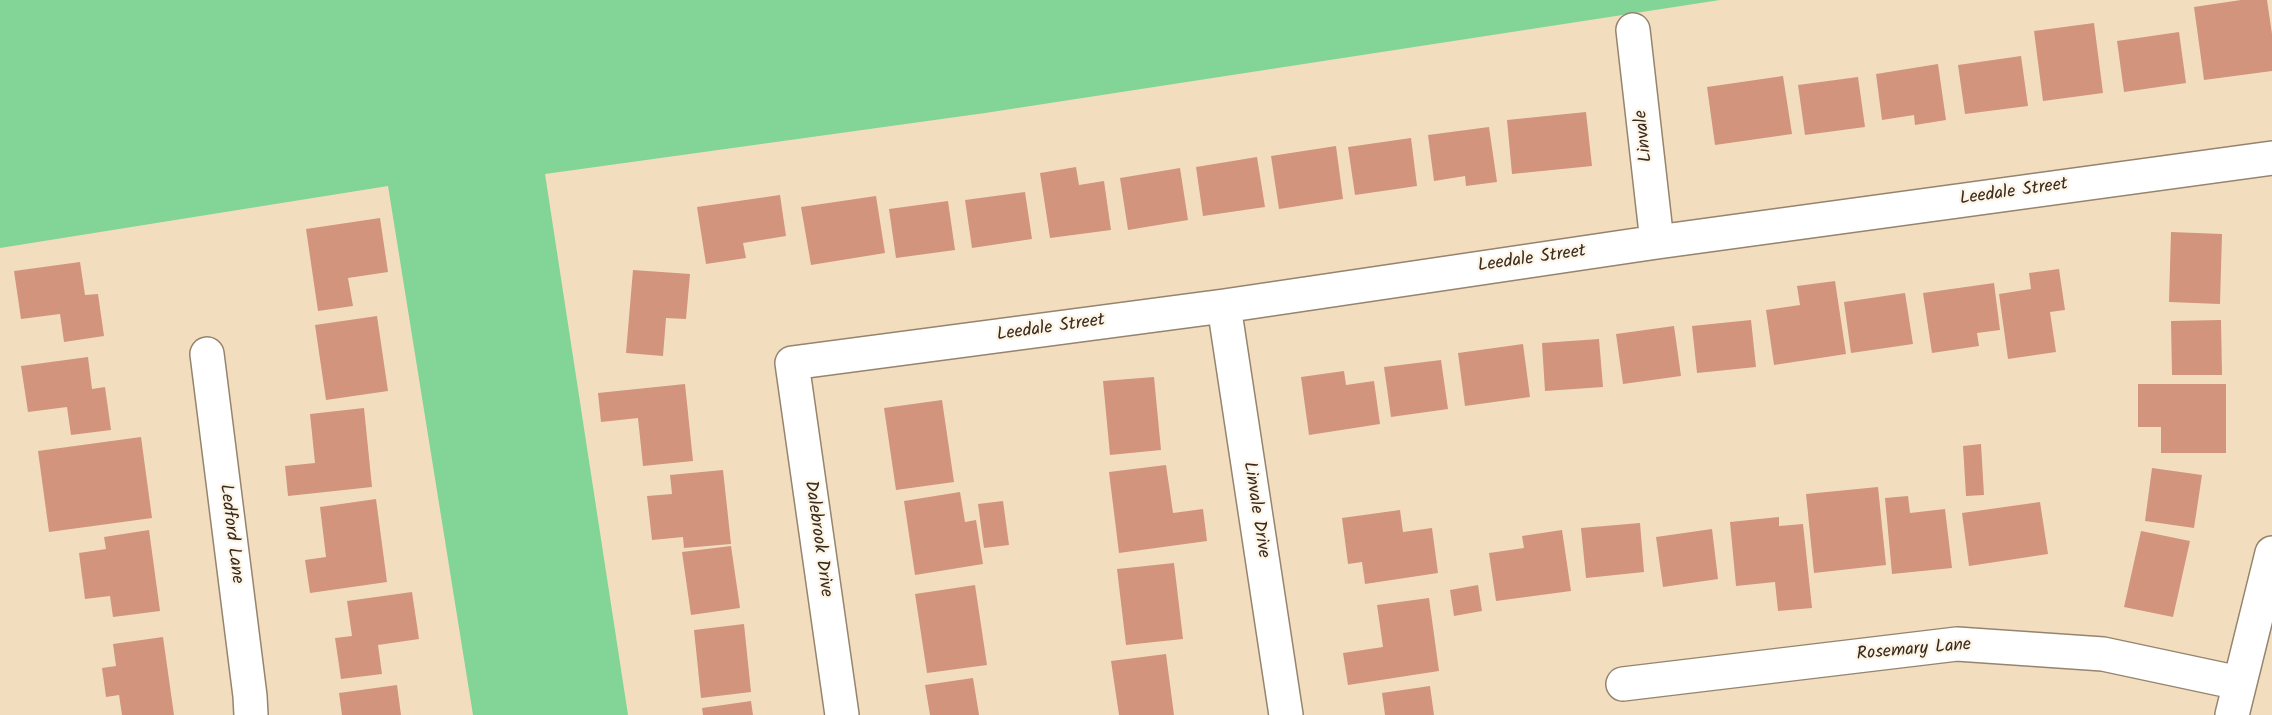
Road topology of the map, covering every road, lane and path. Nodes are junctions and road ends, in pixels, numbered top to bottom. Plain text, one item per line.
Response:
1 (1633, 30) dead end
2 (2272, 158) edge
3 (1657, 242) junction
4 (1224, 306) junction
5 (207, 354) dead end
6 (792, 363) joint
7 (2272, 554) edge
8 (2239, 683) junction
9 (1623, 684) dead end
10 (251, 715) edge
11 (842, 715) edge
12 (1286, 715) edge
13 (2232, 715) edge

1 - 3 street, Linvale
2 - 3 street, Leedale Street
3 - 4 street, Leedale Street
4 - 6 street, Leedale Street
4 - 12 street, Linvale Drive
5 - 10 street, Ledford Lane
6 - 11 street, Dalebrook Drive
7 - 8 street
8 - 9 street, Rosemary Lane
8 - 13 street

